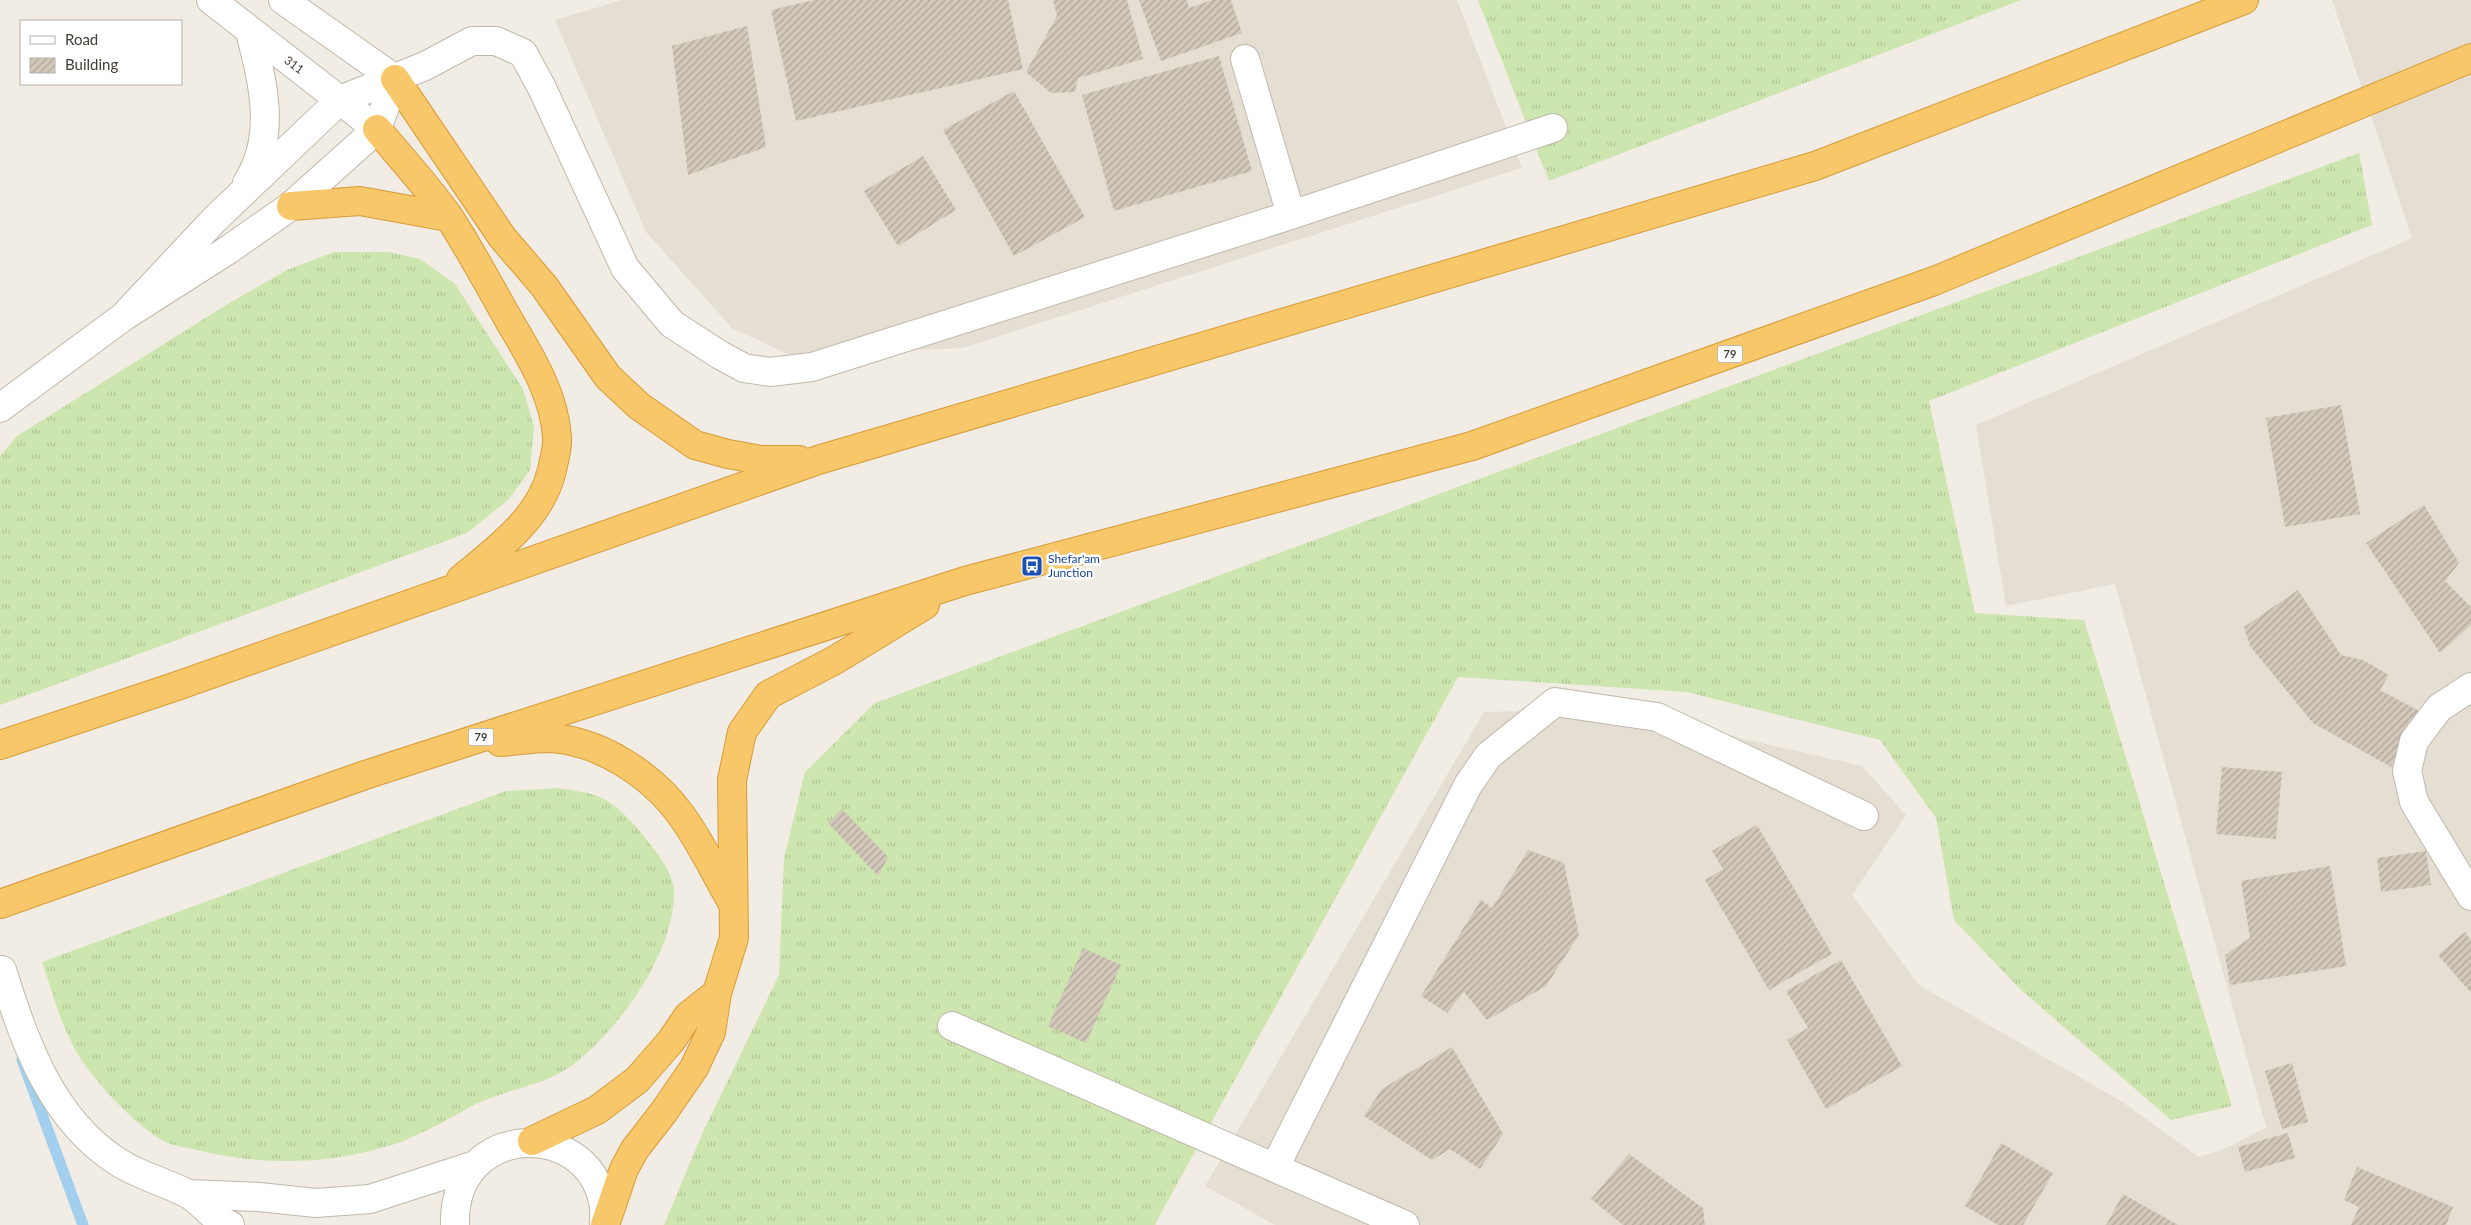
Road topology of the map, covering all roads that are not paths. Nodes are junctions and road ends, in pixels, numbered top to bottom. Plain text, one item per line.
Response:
1 (211, 0) edge
2 (284, 0) edge
3 (2244, 0) edge
4 (250, 32) junction
5 (2471, 58) edge
6 (1245, 59) dead end
7 (394, 79) junction
8 (340, 100) junction
9 (1554, 128) dead end
10 (378, 129) junction
11 (238, 198) junction
12 (290, 206) junction
13 (1291, 215) junction
14 (448, 217) junction
15 (122, 316) junction
16 (0, 408) edge
17 (818, 460) junction
18 (965, 581) junction
19 (446, 591) junction
20 (2471, 688) edge
21 (0, 745) edge
22 (365, 774) junction
23 (1864, 816) dead end
24 (2471, 896) edge
25 (0, 904) edge
26 (734, 905) junction
27 (2, 970) dead end
28 (717, 993) junction
29 (952, 1026) dead end
30 (532, 1141) junction
31 (475, 1164) junction
32 (1274, 1167) junction
33 (188, 1194) junction
34 (230, 1225) edge
35 (455, 1225) edge
36 (605, 1225) edge
37 (1405, 1225) edge

1 - 4 street, 311
2 - 7 street
3 - 17 highway
4 - 8 street, 311
4 - 11 street
5 - 18 highway, 79
6 - 13 street
7 - 8 street
7 - 10 street
7 - 13 street
7 - 17 highway
8 - 10 street, 311
8 - 11 street
9 - 13 street
10 - 12 street
10 - 14 highway
11 - 15 street
12 - 14 highway
12 - 15 street
14 - 19 highway
15 - 16 street
17 - 19 highway
18 - 22 highway, 79
18 - 26 highway
19 - 21 highway
20 - 24 street
22 - 25 highway, 79
22 - 26 highway
23 - 32 street
26 - 28 highway
27 - 33 street
28 - 30 highway
28 - 36 highway
29 - 32 street
30 - 31 street
30 - 36 street
31 - 33 street
31 - 35 street
32 - 37 street
33 - 34 street

